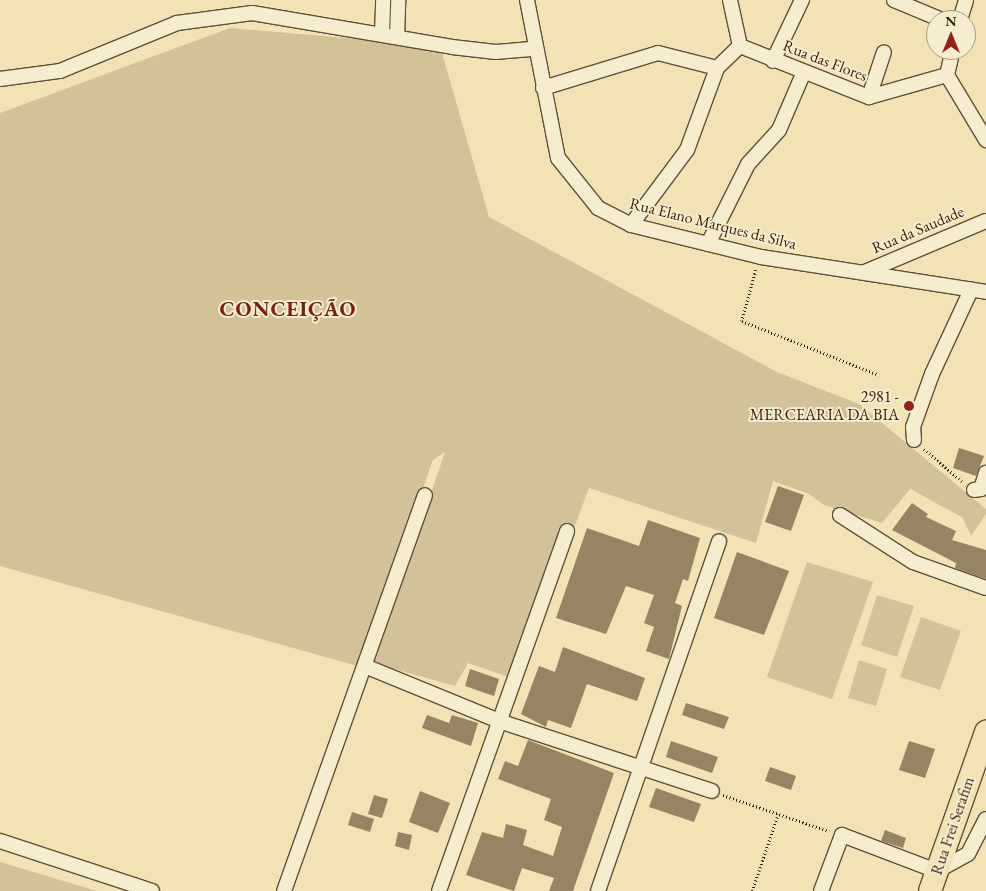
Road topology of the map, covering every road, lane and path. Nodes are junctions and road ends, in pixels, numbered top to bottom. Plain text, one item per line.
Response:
1 (383, 0) edge
2 (398, 0) edge
3 (527, 0) edge
4 (730, 0) edge
5 (802, 0) edge
6 (894, 0) edge
7 (926, 13) edge
8 (382, 34) junction
9 (397, 37) junction
10 (740, 46) junction
11 (534, 49) junction
12 (884, 52) dead end
13 (951, 60) edge
14 (773, 61) junction
15 (717, 68) junction
16 (803, 74) junction
17 (947, 75) junction
18 (0, 79) edge
19 (543, 88) junction
20 (869, 97) junction
21 (986, 140) edge
22 (986, 221) edge
23 (631, 225) junction
24 (708, 244) junction
25 (761, 257) junction
26 (864, 272) junction
27 (971, 290) junction
28 (986, 292) edge
29 (879, 375) dead end
30 (914, 440) joint
31 (986, 473) edge
32 (974, 490) joint
33 (425, 495) dead end
34 (840, 515) dead end
35 (567, 531) dead end
36 (719, 542) dead end
37 (986, 588) edge
38 (367, 667) junction
39 (499, 721) junction
40 (986, 732) edge
41 (643, 766) junction
42 (712, 791) joint
43 (778, 814) junction
44 (986, 819) edge
45 (842, 835) junction
46 (0, 841) edge
47 (934, 881) edge
48 (152, 891) edge
49 (284, 891) edge
50 (439, 891) edge
51 (598, 891) edge
52 (752, 891) edge
53 (821, 891) edge

1 - 8 street
2 - 9 street
3 - 11 street, Rua Elano Marques da Silva
4 - 10 street
5 - 14 street
6 - 7 street
8 - 9 street
8 - 18 street
9 - 11 street
10 - 14 street, Rua das Flores
10 - 15 street
11 - 19 street, Rua Elano Marques da Silva
12 - 20 street
13 - 17 street
14 - 16 street, Rua das Flores
15 - 19 street
15 - 23 street
16 - 20 street, Rua das Flores
16 - 24 street
17 - 20 street, Rua das Flores
17 - 21 street
19 - 23 street, Rua Elano Marques da Silva
22 - 26 street, Rua da Saudade
23 - 24 street, Rua Elano Marques da Silva
24 - 25 street, Rua Elano Marques da Silva
25 - 26 street, Rua Elano Marques da Silva
25 - 29 path
26 - 27 street, Rua Elano Marques da Silva
27 - 28 street, Rua Elano Marques da Silva
27 - 30 street
30 - 32 path
31 - 32 street
33 - 38 street
34 - 37 street
35 - 39 street
36 - 41 street
38 - 39 street
38 - 49 street
39 - 41 street
39 - 50 street
40 - 47 main road, Rua Frei Serafim
41 - 42 street
41 - 51 street
42 - 43 path
43 - 45 path
43 - 52 path
44 - 47 street
45 - 47 street
45 - 53 street
46 - 48 street

